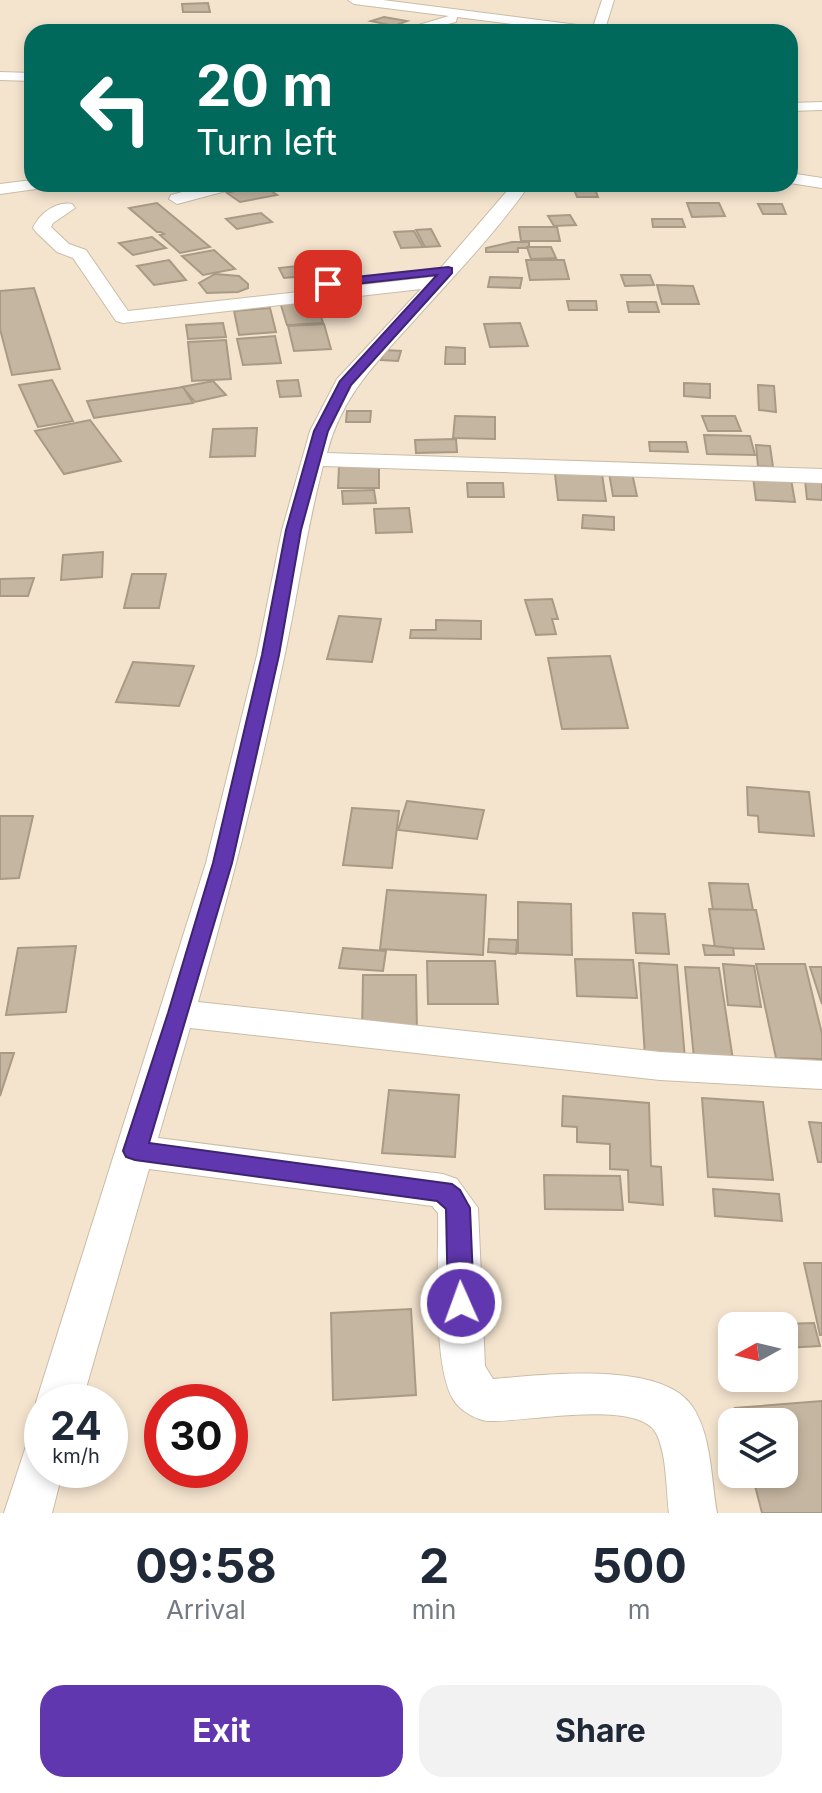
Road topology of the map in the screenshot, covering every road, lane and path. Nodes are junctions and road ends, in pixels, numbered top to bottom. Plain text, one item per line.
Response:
1 (354, 0) edge
2 (608, 0) edge
3 (465, 16) junction
4 (433, 24) edge
5 (532, 24) edge
6 (600, 24) edge
7 (0, 76) edge
8 (24, 77) edge
9 (822, 106) edge
10 (798, 107) edge
11 (798, 179) edge
12 (822, 183) edge
13 (24, 186) edge
14 (0, 189) edge
15 (202, 192) edge
16 (516, 192) edge
17 (177, 199) dead end
18 (66, 208) dead end
19 (442, 276) junction
20 (313, 459) junction
21 (822, 476) edge
22 (179, 1013) junction
23 (822, 1075) edge
24 (135, 1151) junction
25 (64, 1384) edge
26 (35, 1488) edge
27 (28, 1513) edge
28 (693, 1513) edge

1 - 3 street
2 - 6 street
3 - 4 street
3 - 5 street
7 - 8 street
9 - 10 street
11 - 12 street
13 - 14 street
15 - 17 street
16 - 19 street
18 - 19 street
19 - 20 street
20 - 21 street
20 - 22 street
22 - 23 street
22 - 24 street
24 - 25 street
24 - 28 street
26 - 27 street

